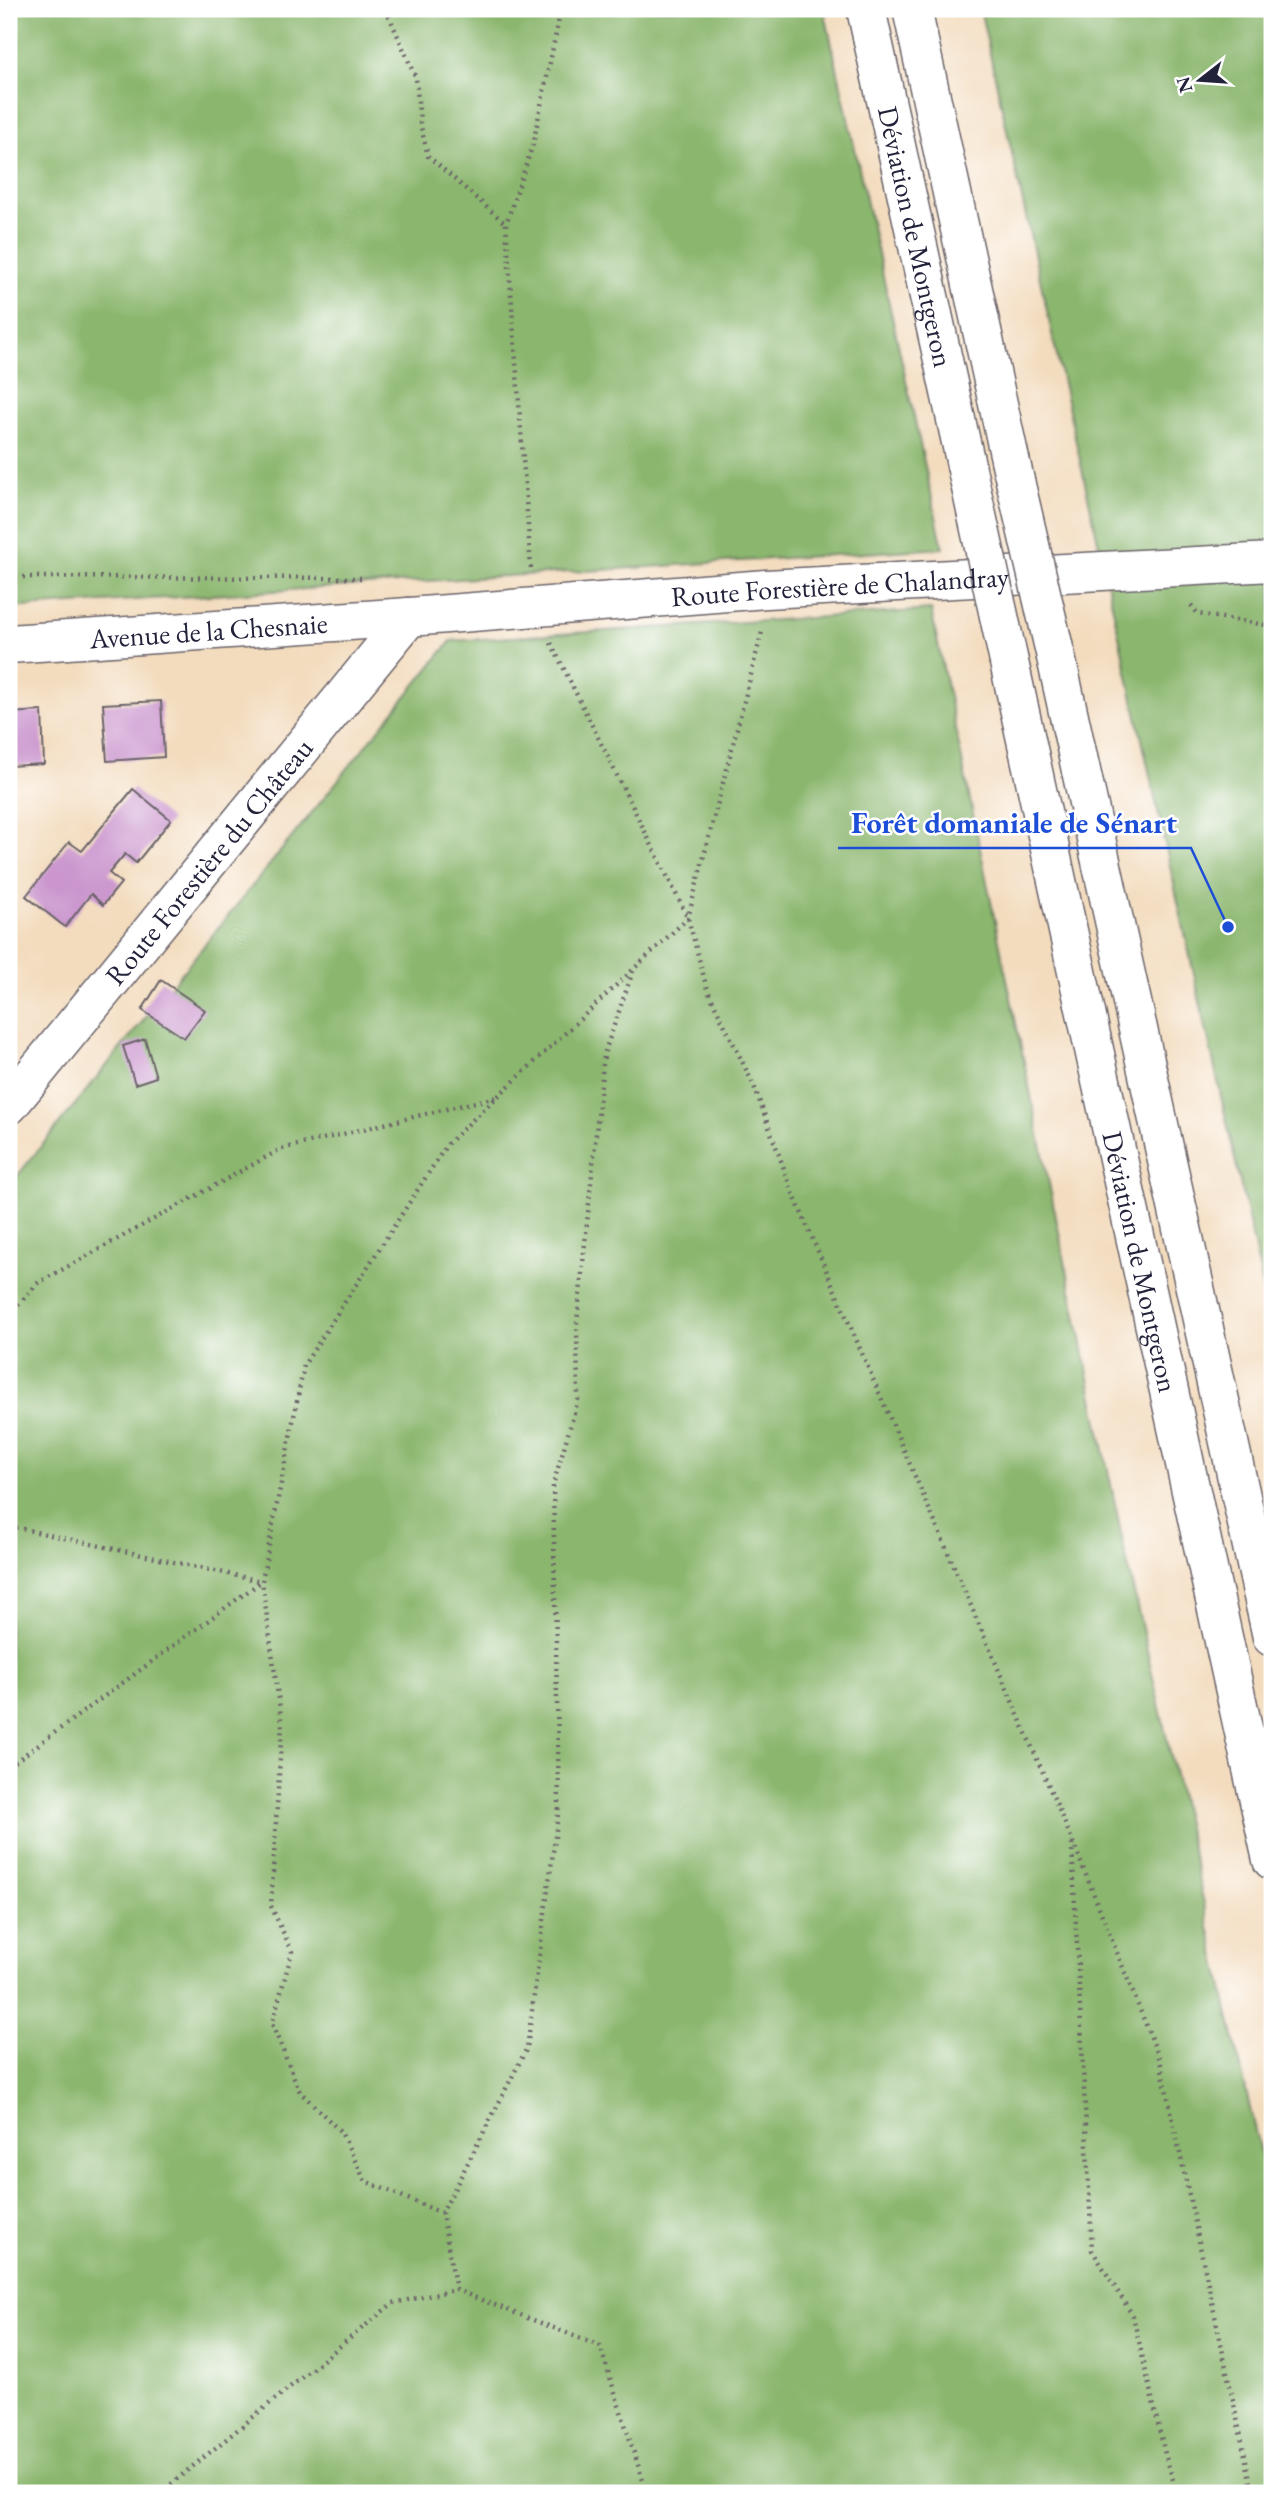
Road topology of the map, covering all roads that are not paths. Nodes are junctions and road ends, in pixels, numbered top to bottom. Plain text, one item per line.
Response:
1 (866, 9) edge
2 (912, 9) edge
3 (1272, 562) edge
4 (409, 617) junction
5 (9, 644) edge
6 (9, 1105) edge
7 (1272, 1637) edge
8 (1272, 1860) edge

1 - 8 main road, Déviation de Montgeron, bridge
2 - 7 main road, Déviation de Montgeron, bridge
3 - 4 main road, Route Forestière de Chalandray
4 - 5 main road, Avenue de la Chesnaie
4 - 6 main road, Route Forestière du Château

